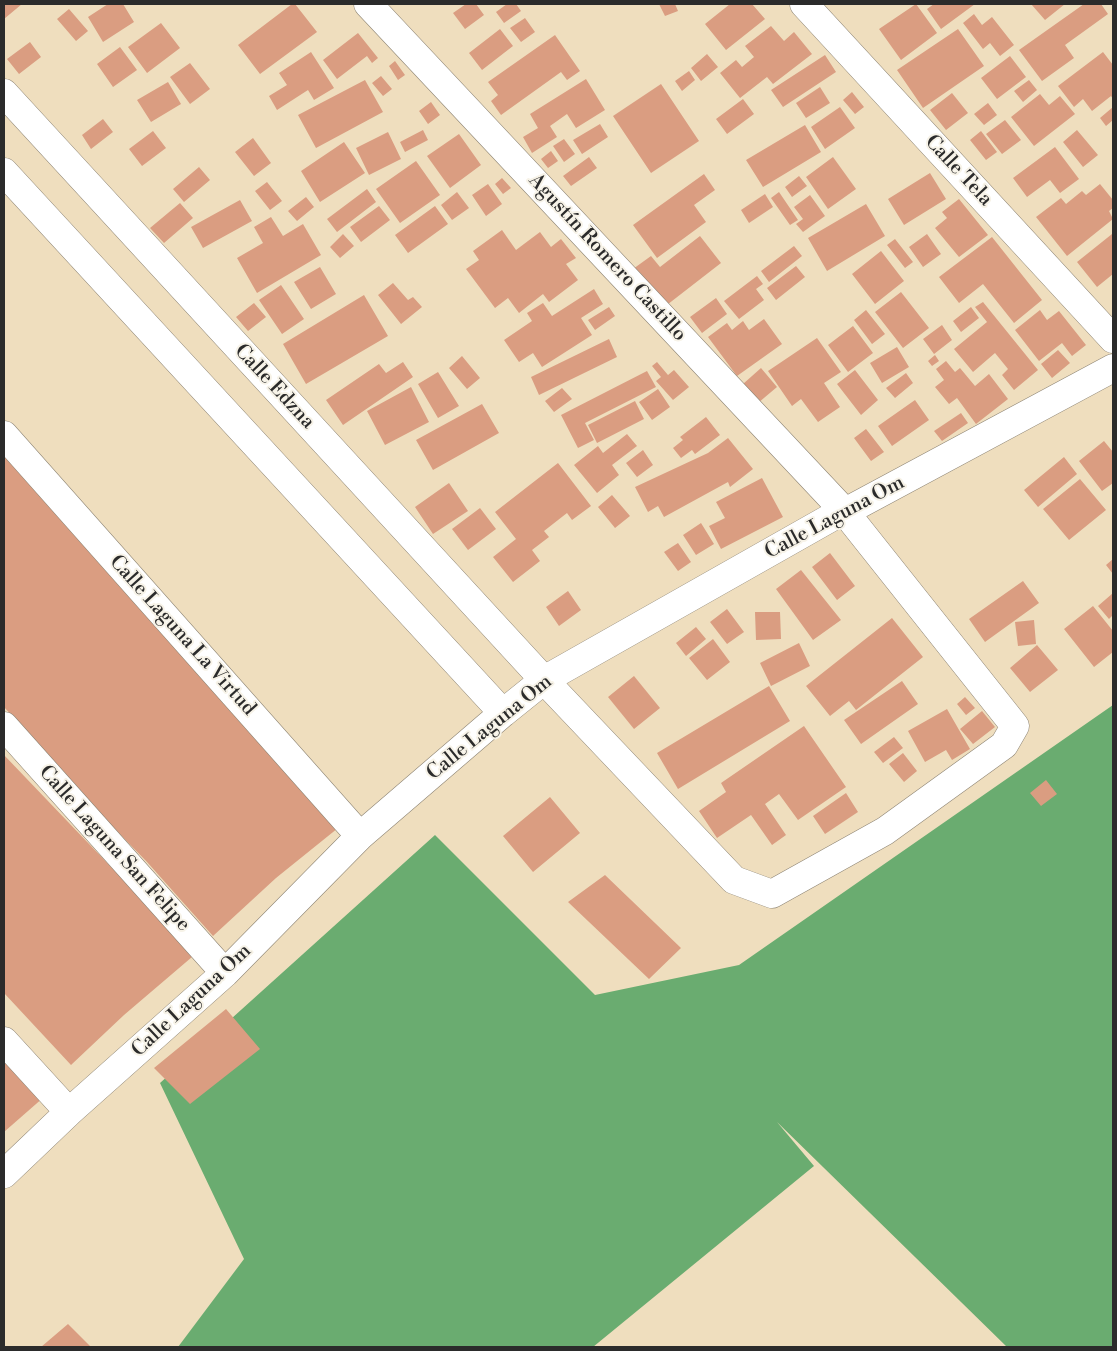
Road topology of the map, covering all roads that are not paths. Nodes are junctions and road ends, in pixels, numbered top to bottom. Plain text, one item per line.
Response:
1 (368, 4) edge
2 (804, 4) edge
3 (4, 93) edge
4 (4, 172) edge
5 (1113, 339) edge
6 (1113, 368) edge
7 (4, 435) edge
8 (845, 512) junction
9 (544, 680) junction
10 (503, 713) junction
11 (4, 726) edge
12 (1015, 726) joint
13 (360, 836) junction
14 (225, 973) junction
15 (4, 1041) edge
16 (69, 1112) junction
17 (4, 1174) edge

1 - 8 street, Agustín Romero Castillo
2 - 5 street, Calle Tela
3 - 9 street, Calle Edzna
4 - 10 street
6 - 8 street, Calle Laguna Om
7 - 13 street, Calle Laguna La Virtud
8 - 9 street, Calle Laguna Om
8 - 12 street, Agustín Romero Castillo
9 - 10 street, Calle Laguna Om
9 - 12 street, Calle Edzna
10 - 13 street, Calle Laguna Om
11 - 14 street, Calle Laguna San Felipe
13 - 14 street, Calle Laguna Om
14 - 16 street, Calle Laguna Om
15 - 16 street
16 - 17 street, Calle Laguna Om

